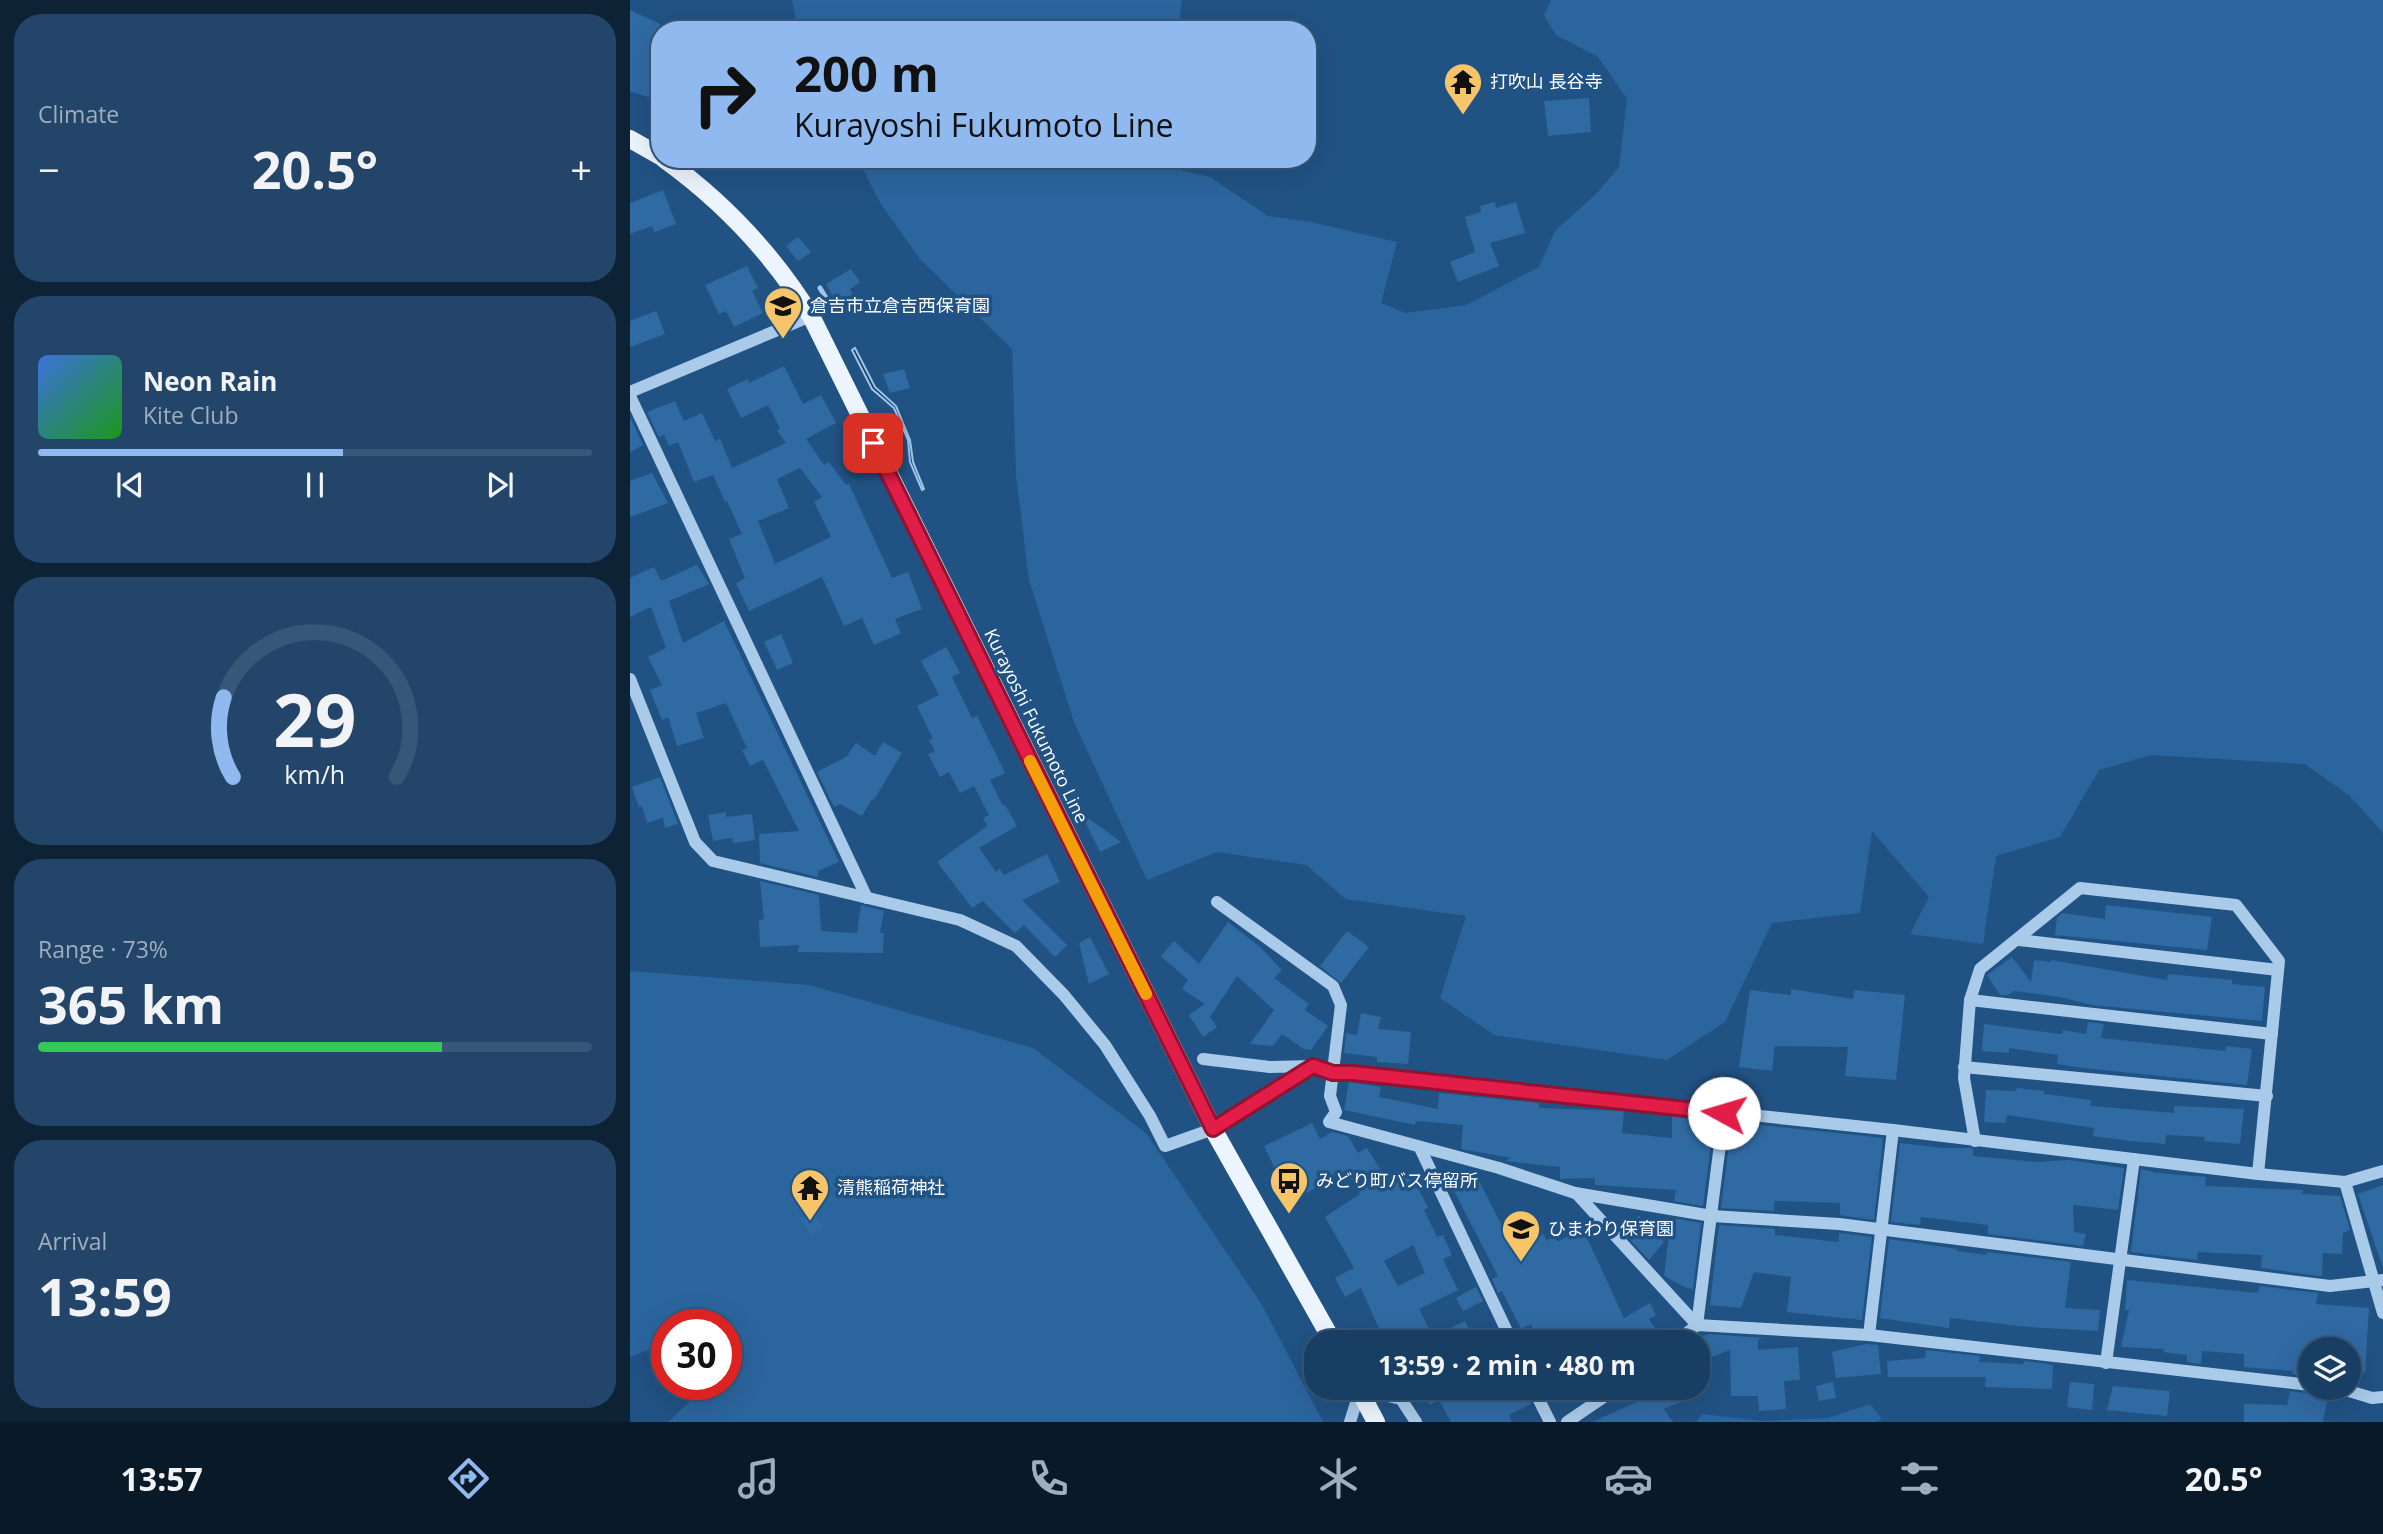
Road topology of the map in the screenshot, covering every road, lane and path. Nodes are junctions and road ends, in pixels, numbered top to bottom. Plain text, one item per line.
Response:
1 (630, 139) edge
2 (651, 151) edge
3 (676, 168) edge
4 (811, 316) junction
5 (630, 394) edge
6 (630, 679) edge
7 (867, 898) junction
8 (1217, 902) dead end
9 (2019, 940) junction
10 (2278, 970) junction
11 (1970, 1000) junction
12 (2272, 1034) junction
13 (1203, 1059) dead end
14 (1313, 1066) junction
15 (1964, 1067) junction
16 (1333, 1073) junction
17 (2267, 1096) junction
18 (1724, 1113) junction
19 (1213, 1129) junction
20 (1893, 1130) junction
21 (1975, 1140) junction
22 (1420, 1148) junction
23 (2134, 1159) junction
24 (2383, 1171) edge
25 (2258, 1174) junction
26 (2345, 1182) junction
27 (1575, 1193) junction
28 (1712, 1216) junction
29 (1883, 1229) junction
30 (2120, 1260) junction
31 (2379, 1281) edge
32 (2383, 1312) edge
33 (1698, 1325) junction
34 (1326, 1330) edge
35 (1506, 1330) edge
36 (1692, 1330) edge
37 (1869, 1335) junction
38 (2106, 1363) junction
39 (2298, 1384) edge
40 (2361, 1395) edge
41 (2383, 1397) edge
42 (1356, 1400) edge
43 (1365, 1400) edge
44 (1402, 1400) edge
45 (1540, 1400) edge
46 (1599, 1400) edge
47 (1350, 1422) edge
48 (1376, 1422) edge
49 (1416, 1422) edge
50 (1550, 1422) edge
51 (1567, 1422) edge

1 - 2 main road, Kurayoshi Fukumoto Line
3 - 4 main road, Kurayoshi Fukumoto Line
4 - 5 street
4 - 19 main road, Kurayoshi Fukumoto Line
5 - 7 street
6 - 7 street
7 - 19 street
8 - 16 street
9 - 10 street
9 - 10 street
9 - 11 street
10 - 12 street
11 - 12 street
11 - 15 street
12 - 17 street
13 - 14 street
14 - 16 street
14 - 19 street
15 - 17 street
15 - 21 street
16 - 18 street
16 - 22 street
17 - 25 street
18 - 20 street
18 - 28 street
19 - 34 main road, Kurayoshi Fukumoto Line
20 - 21 street
20 - 29 street
21 - 23 street
22 - 27 street
22 - 35 street
23 - 25 street
23 - 30 street
24 - 26 street
25 - 26 street
26 - 31 street
27 - 28 street
27 - 33 street
28 - 29 street
28 - 33 street
29 - 30 street
29 - 37 street
30 - 31 street
30 - 38 street
31 - 32 street
33 - 36 street
33 - 37 street
37 - 38 street
38 - 39 street
40 - 41 street
42 - 47 street
43 - 48 main road
44 - 49 street
45 - 50 street
46 - 51 street

